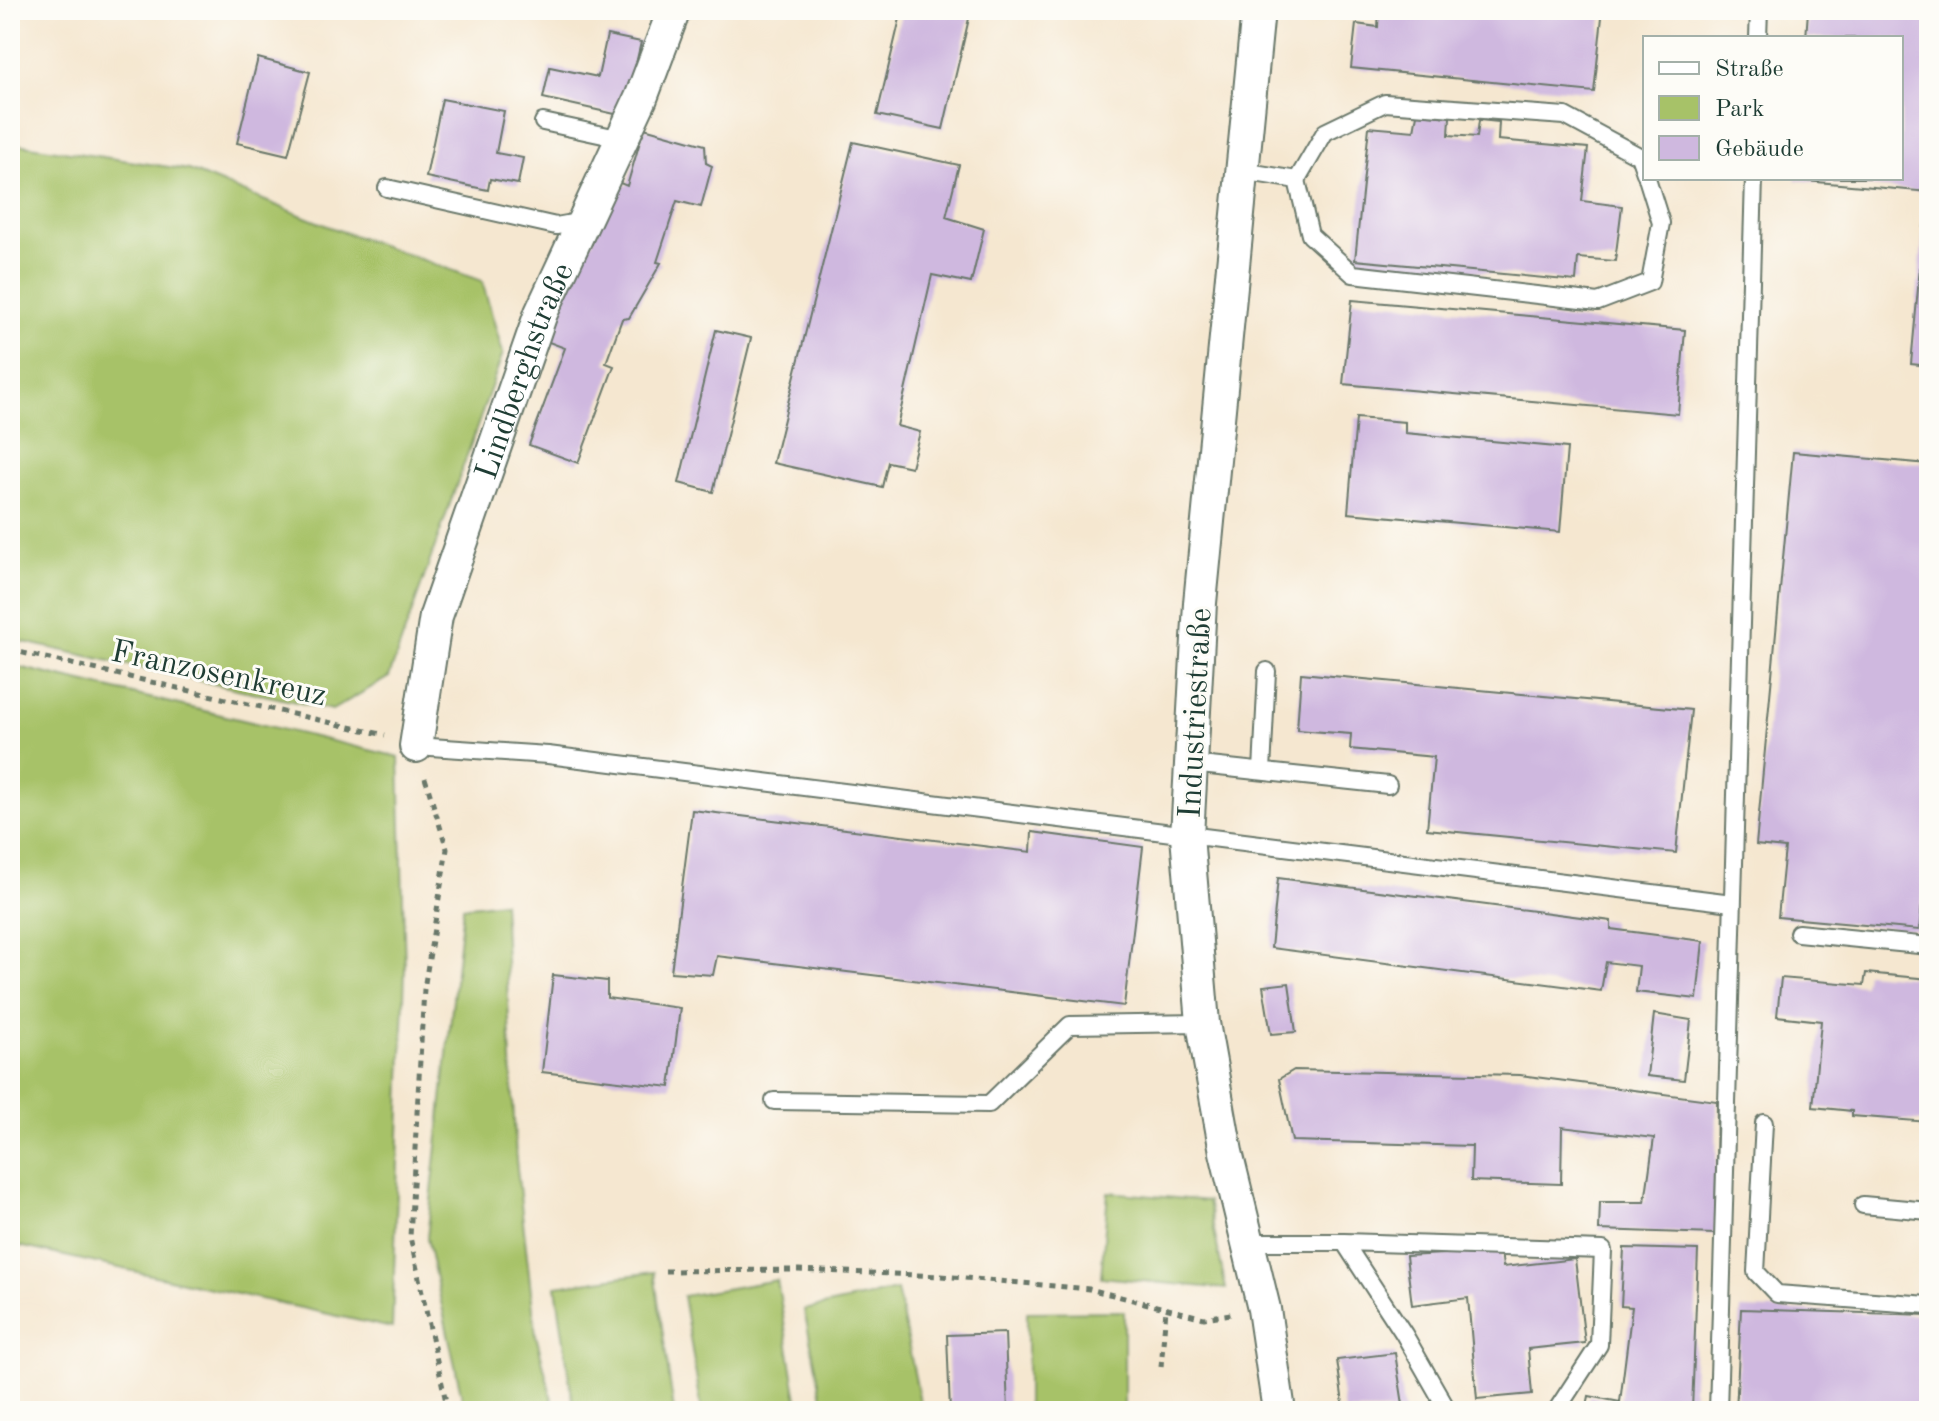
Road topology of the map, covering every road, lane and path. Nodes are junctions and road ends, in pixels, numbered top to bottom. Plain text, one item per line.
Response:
1 (674, 10) edge
2 (1258, 10) edge
3 (1759, 10) edge
4 (1758, 36) edge
5 (543, 122) dead end
6 (622, 139) junction
7 (1643, 167) edge
8 (1242, 171) junction
9 (1297, 180) junction
10 (1647, 180) edge
11 (1754, 180) edge
12 (387, 188) dead end
13 (584, 221) junction
14 (10, 650) edge
15 (1267, 671) dead end
16 (416, 746) junction
17 (1191, 764) junction
18 (1262, 771) junction
19 (1388, 785) dead end
20 (1187, 836) junction
21 (1732, 903) junction
22 (1798, 933) dead end
23 (1929, 946) edge
24 (1203, 1023) junction
25 (774, 1101) dead end
26 (1764, 1123) dead end
27 (1863, 1205) dead end
28 (1929, 1211) edge
29 (1247, 1242) junction
30 (1344, 1242) junction
31 (665, 1271) dead end
32 (1929, 1305) edge
33 (1166, 1309) junction
34 (1264, 1309) junction
35 (1161, 1367) dead end
36 (448, 1411) edge
37 (1279, 1411) edge
38 (1448, 1411) edge
39 (1556, 1411) edge
40 (1718, 1411) edge

1 - 6 street, Lindberghstraße
2 - 8 street, Industriestraße
3 - 4 lane
5 - 6 lane
6 - 13 street, Lindberghstraße
7 - 9 lane
8 - 9 lane
8 - 17 street, Industriestraße
9 - 10 lane
11 - 21 lane
12 - 13 lane
13 - 16 street, Lindberghstraße
14 - 16 path, Franzosenkreuz
15 - 18 lane
16 - 20 lane
16 - 36 path
17 - 18 lane
17 - 20 street, Industriestraße
18 - 19 lane
20 - 21 lane
20 - 24 street, Industriestraße
21 - 40 lane
22 - 23 lane
24 - 25 lane
24 - 29 street, Industriestraße
26 - 32 lane
27 - 28 lane
29 - 30 lane
29 - 34 street, Industriestraße
30 - 38 lane
30 - 39 lane
31 - 33 path
33 - 34 path
33 - 35 path
34 - 37 street, Industriestraße

